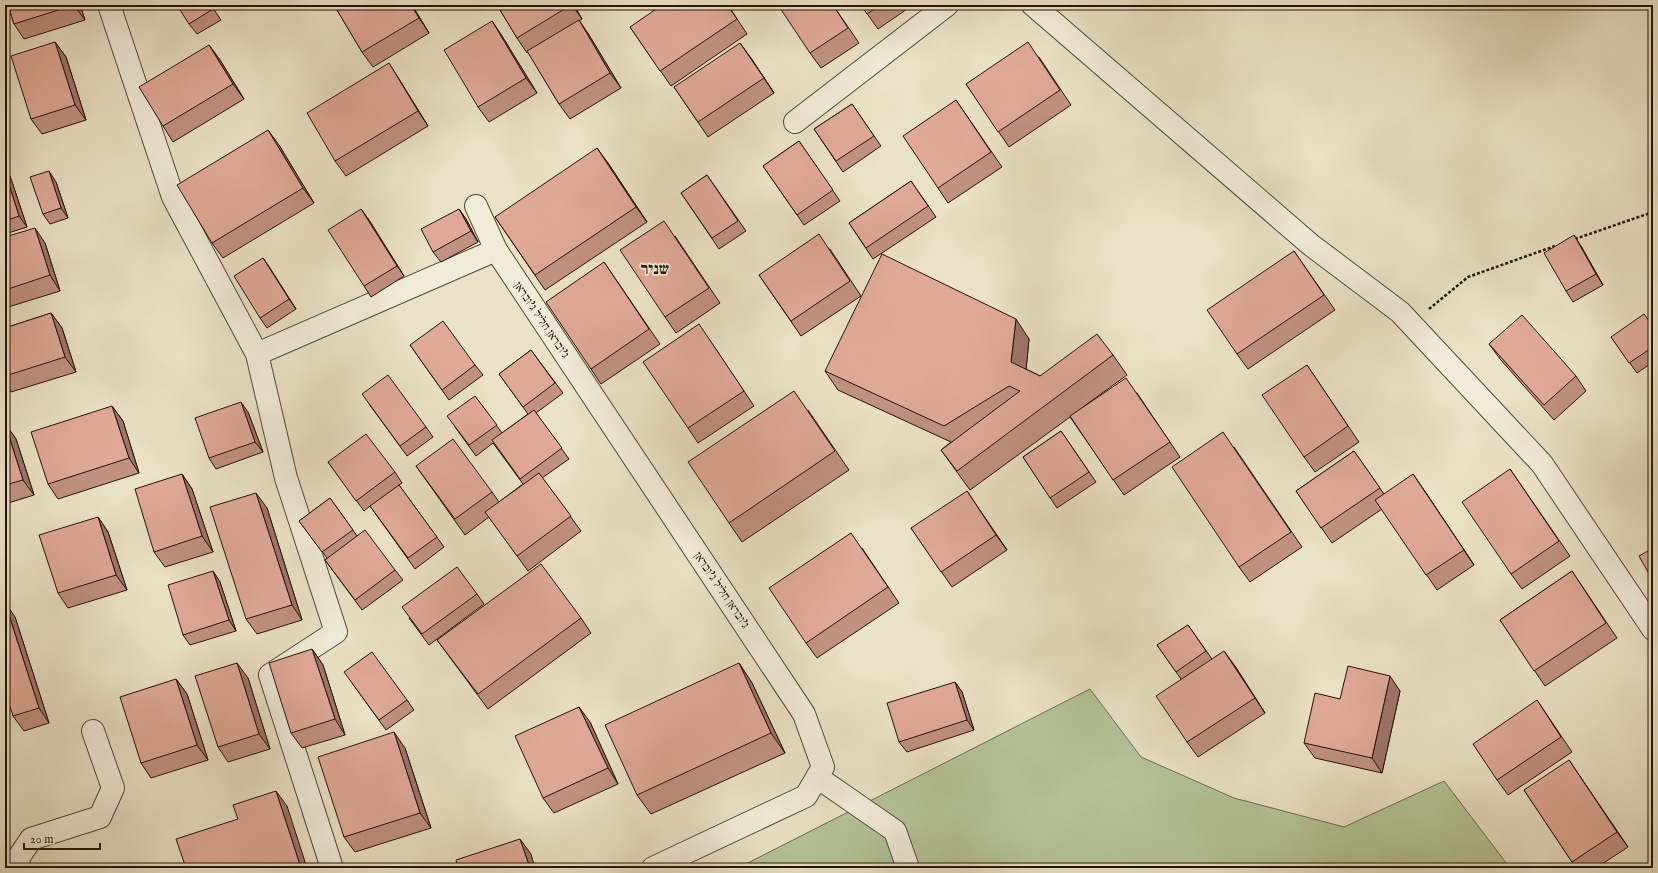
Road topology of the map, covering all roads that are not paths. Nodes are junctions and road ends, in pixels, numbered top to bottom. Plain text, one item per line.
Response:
1 (109, 5) edge
2 (947, 5) edge
3 (1033, 5) edge
4 (795, 122) dead end
5 (476, 206) dead end
6 (496, 250) junction
7 (257, 354) junction
8 (1653, 629) edge
9 (94, 731) dead end
10 (817, 777) junction
11 (20, 868) edge
12 (332, 868) edge
13 (653, 868) edge
14 (908, 868) edge

1 - 7 street
2 - 4 street
3 - 8 street
5 - 6 street
6 - 7 street
6 - 10 street, ג'ובראן חליל ג'ובראן
7 - 12 street
9 - 11 street
10 - 13 street, ג'ובראן חליל ג'ובראן
10 - 14 street

